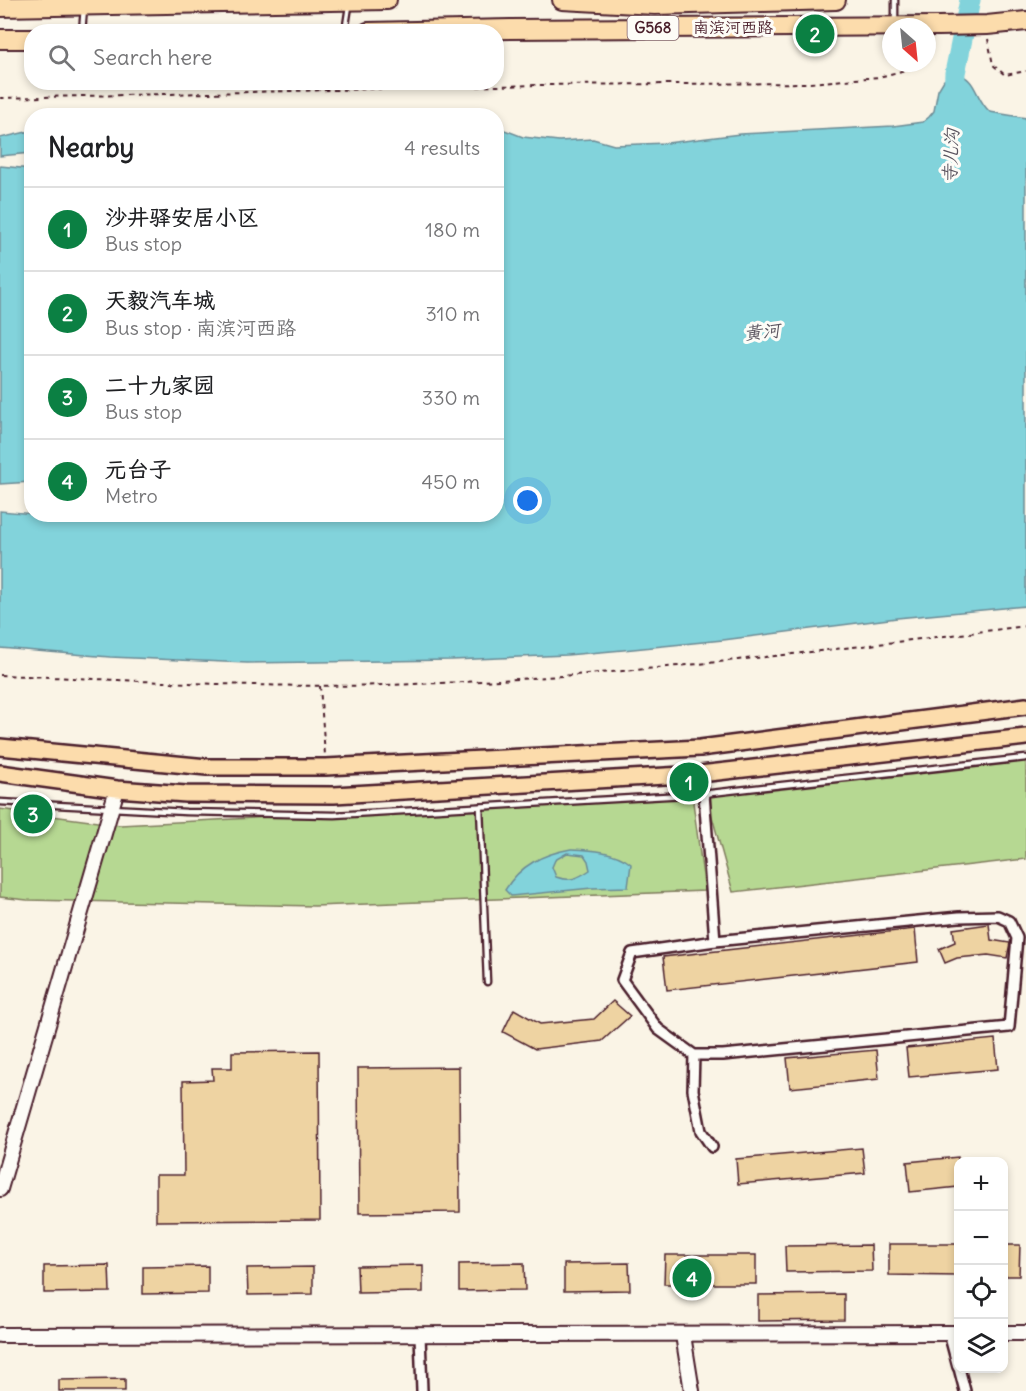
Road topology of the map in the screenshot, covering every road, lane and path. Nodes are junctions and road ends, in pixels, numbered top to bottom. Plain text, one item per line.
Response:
1 (387, 0) edge
2 (562, 0) edge
3 (836, 0) edge
4 (895, 0) edge
5 (350, 1) edge
6 (84, 6) junction
7 (0, 7) edge
8 (895, 18) edge
9 (1026, 21) edge
10 (83, 24) edge
11 (346, 24) edge
12 (987, 25) junction
13 (882, 26) edge
14 (936, 26) edge
15 (504, 28) edge
16 (0, 39) edge
17 (24, 39) edge
18 (1026, 71) edge
19 (898, 72) edge
20 (504, 86) edge
21 (332, 90) edge
22 (0, 98) edge
23 (1026, 626) edge
24 (0, 675) edge
25 (320, 686) junction
26 (1026, 706) edge
27 (1026, 737) edge
28 (0, 747) edge
29 (1026, 758) edge
30 (326, 767) junction
31 (0, 773) edge
32 (700, 774) junction
33 (117, 789) junction
34 (704, 794) junction
35 (0, 802) edge
36 (111, 807) junction
37 (480, 807) junction
38 (715, 941) junction
39 (487, 982) dead end
40 (694, 1055) junction
41 (712, 1147) dead end
42 (0, 1189) edge
43 (954, 1333) edge
44 (1008, 1333) edge
45 (1026, 1333) edge
46 (0, 1335) edge
47 (420, 1335) junction
48 (683, 1335) junction
49 (960, 1373) edge
50 (422, 1391) edge
51 (692, 1391) edge
52 (965, 1391) edge

1 - 5 highway
2 - 3 highway, 南滨河西路 / G568
4 - 8 lane
5 - 6 highway
5 - 11 lane
6 - 7 highway
6 - 10 lane
9 - 12 highway, 南滨河西路 / G568
12 - 14 highway, 南滨河西路 / G568
12 - 18 path
13 - 15 highway, 南滨河西路 / G568
16 - 17 highway
19 - 20 path
21 - 22 path
23 - 25 path
24 - 25 path
25 - 30 path
26 - 30 main road
27 - 32 main road
28 - 30 main road
29 - 34 lane
31 - 33 main road
32 - 33 main road
32 - 34 street
33 - 36 street
34 - 37 lane
34 - 38 street
35 - 36 lane
36 - 37 lane
36 - 42 street
37 - 39 lane
38 - 40 street
38 - 40 street
40 - 41 street
43 - 48 street
44 - 45 street
46 - 47 street
47 - 48 street
47 - 50 street
48 - 51 street
49 - 52 street

